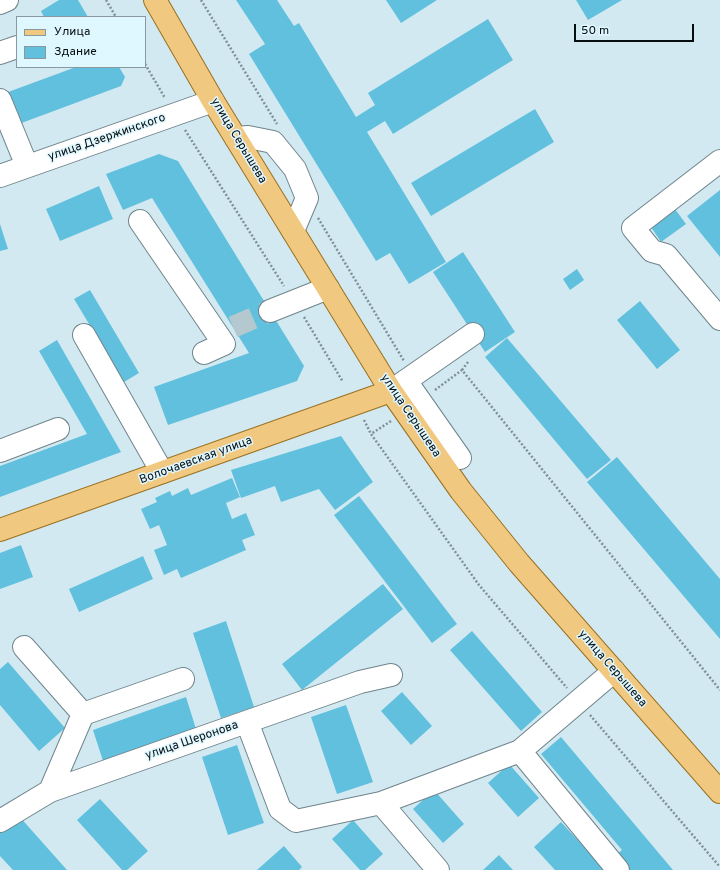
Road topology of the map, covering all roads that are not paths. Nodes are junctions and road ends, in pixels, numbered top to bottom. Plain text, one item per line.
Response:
1 (7, 0) edge
2 (154, 0) edge
3 (0, 3) edge
4 (16, 47) edge
5 (0, 53) edge
6 (0, 100) edge
7 (213, 101) junction
8 (236, 138) junction
9 (720, 161) edge
10 (27, 166) junction
11 (0, 176) edge
12 (140, 221) dead end
13 (293, 231) junction
14 (328, 288) junction
15 (270, 310) tunnel mouth
16 (720, 319) edge
17 (473, 334) dead end
18 (84, 335) dead end
19 (204, 353) dead end
20 (404, 383) junction
21 (58, 429) dead end
22 (0, 451) edge
23 (460, 458) dead end
24 (162, 472) junction
25 (0, 530) edge
26 (24, 647) dead end
27 (614, 671) junction
28 (391, 675) dead end
29 (183, 679) dead end
30 (83, 714) junction
31 (247, 722) junction
32 (520, 751) junction
33 (50, 791) junction
34 (720, 792) edge
35 (381, 802) junction
36 (0, 821) edge
37 (438, 870) edge
38 (618, 870) edge

1 - 3 street
2 - 7 main road, улица Серышева
4 - 5 street
6 - 10 street
7 - 8 main road, улица Серышева
7 - 10 street, улица Дзержинского
8 - 13 main road, улица Серышева
8 - 13 street
9 - 16 street
10 - 11 street, улица Дзержинского
12 - 19 street
13 - 14 main road, улица Серышева
14 - 15 street
14 - 20 main road, улица Серышева
17 - 20 street
18 - 24 street
20 - 23 street
20 - 24 main road, Волочаевская улица
20 - 27 main road, улица Серышева
21 - 22 street
24 - 25 main road, Волочаевская улица
26 - 30 street
27 - 32 street
27 - 34 main road, улица Серышева
28 - 31 street, улица Шеронова
29 - 30 street
30 - 33 street
31 - 33 street, улица Шеронова
31 - 35 street
32 - 35 street
32 - 38 street
33 - 36 street, улица Шеронова
35 - 37 street

